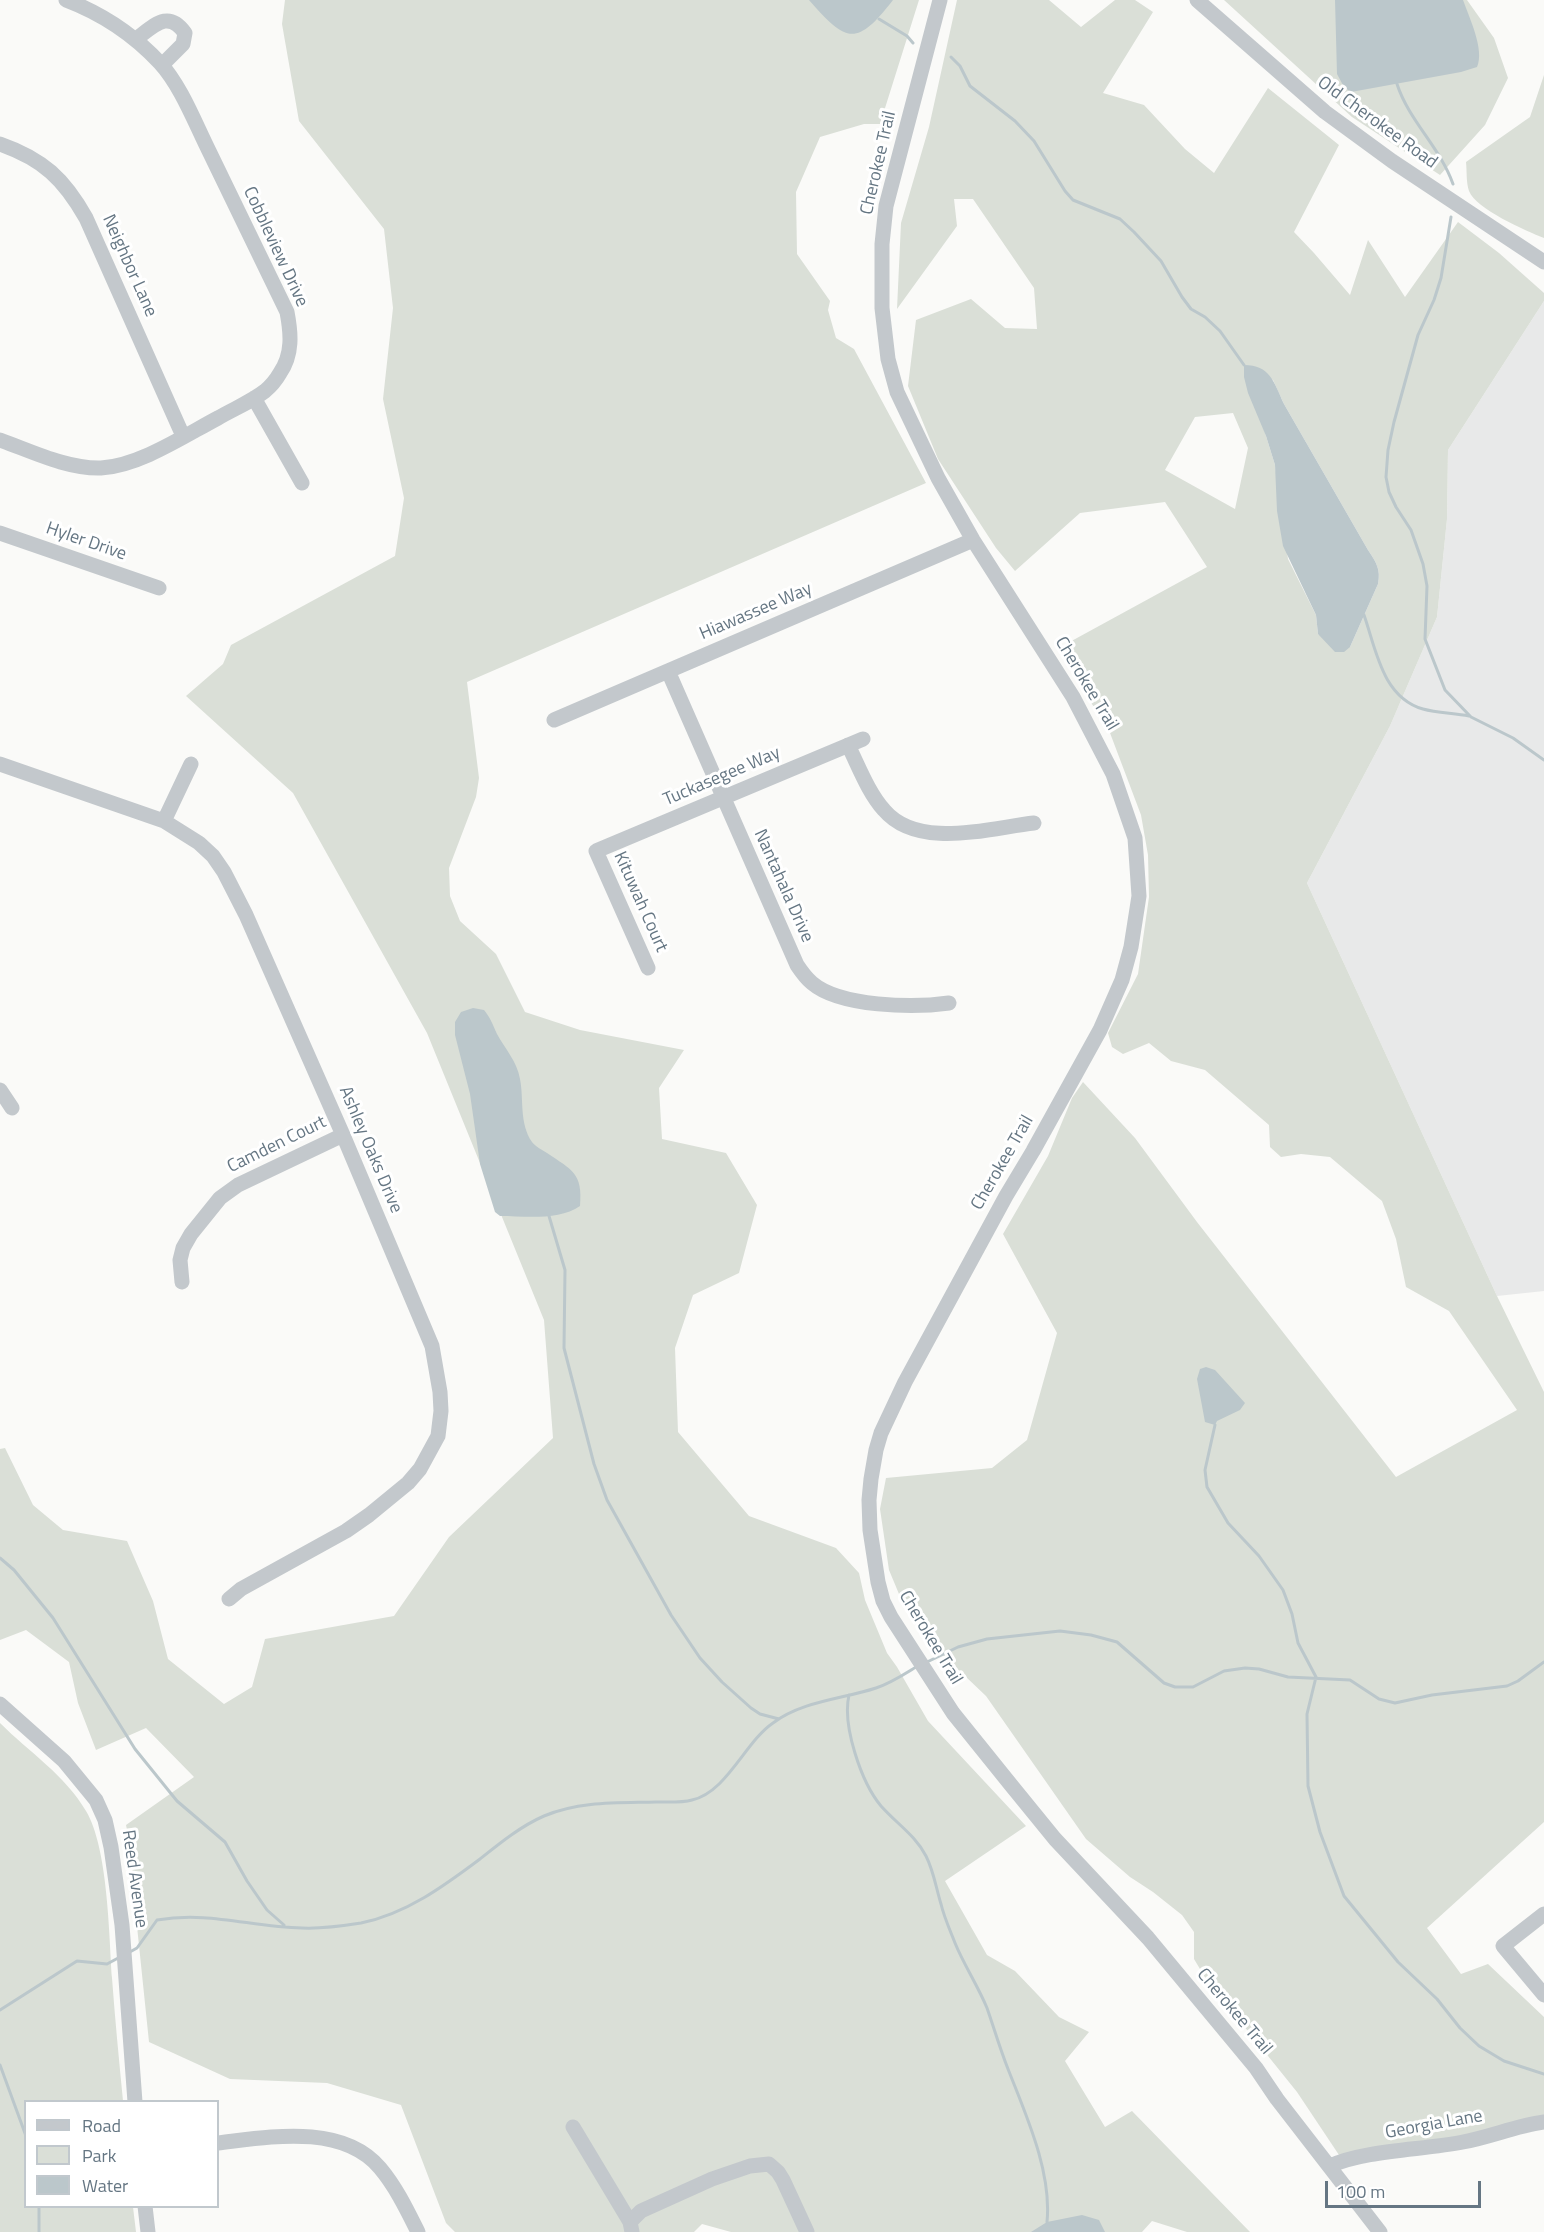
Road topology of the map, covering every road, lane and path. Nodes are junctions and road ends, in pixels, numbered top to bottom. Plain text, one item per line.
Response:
1 (66, 0) edge
2 (940, 0) edge
3 (1197, 0) edge
4 (136, 39) junction
5 (162, 65) junction
6 (0, 144) edge
7 (1544, 262) edge
8 (254, 398) junction
9 (183, 436) junction
10 (0, 440) edge
11 (302, 483) dead end
12 (0, 533) edge
13 (974, 540) junction
14 (159, 588) dead end
15 (668, 671) junction
16 (554, 720) dead end
17 (863, 739) dead end
18 (848, 745) junction
19 (0, 764) edge
20 (191, 764) dead end
21 (724, 798) junction
22 (164, 821) junction
23 (1034, 823) dead end
24 (597, 851) joint
25 (648, 968) dead end
26 (949, 1003) dead end
27 (0, 1090) edge
28 (12, 1108) dead end
29 (343, 1135) junction
30 (182, 1282) dead end
31 (229, 1599) dead end
32 (0, 1704) edge
33 (1544, 1914) edge
34 (1544, 1995) edge
35 (135, 2100) edge
36 (1544, 2122) edge
37 (573, 2127) dead end
38 (219, 2143) edge
39 (1330, 2166) junction
40 (145, 2208) edge
41 (631, 2227) edge
42 (1375, 2230) edge
43 (148, 2232) edge
44 (418, 2232) edge
45 (807, 2232) edge

1 - 4 street, Cobbleview Drive
2 - 13 street, Cherokee Trail
3 - 7 street, Old Cherokee Road
4 - 5 street, Cobbleview Drive
4 - 5 street
5 - 8 street, Cobbleview Drive
6 - 9 street, Neighbor Lane
8 - 9 street, Cobbleview Drive
8 - 11 street
9 - 10 street, Cobbleview Drive
12 - 14 street, Hyler Drive
13 - 15 street, Hiawassee Way
13 - 39 street, Cherokee Trail
15 - 16 street, Hiawassee Way
15 - 21 street, Nantahala Drive
17 - 18 street, Tuckasegee Way
18 - 21 street, Tuckasegee Way
18 - 23 street
19 - 22 street, Ashley Oaks Drive
20 - 22 street
21 - 24 street, Tuckasegee Way
21 - 26 street, Nantahala Drive
22 - 29 street, Ashley Oaks Drive
24 - 25 street, Kituwah Court
27 - 28 street
29 - 30 street, Camden Court
29 - 31 street, Ashley Oaks Drive
32 - 35 street, Reed Avenue
33 - 34 street
36 - 39 street, Georgia Lane
37 - 41 street
38 - 44 street
39 - 42 street, Cherokee Trail
40 - 43 street
41 - 45 street

